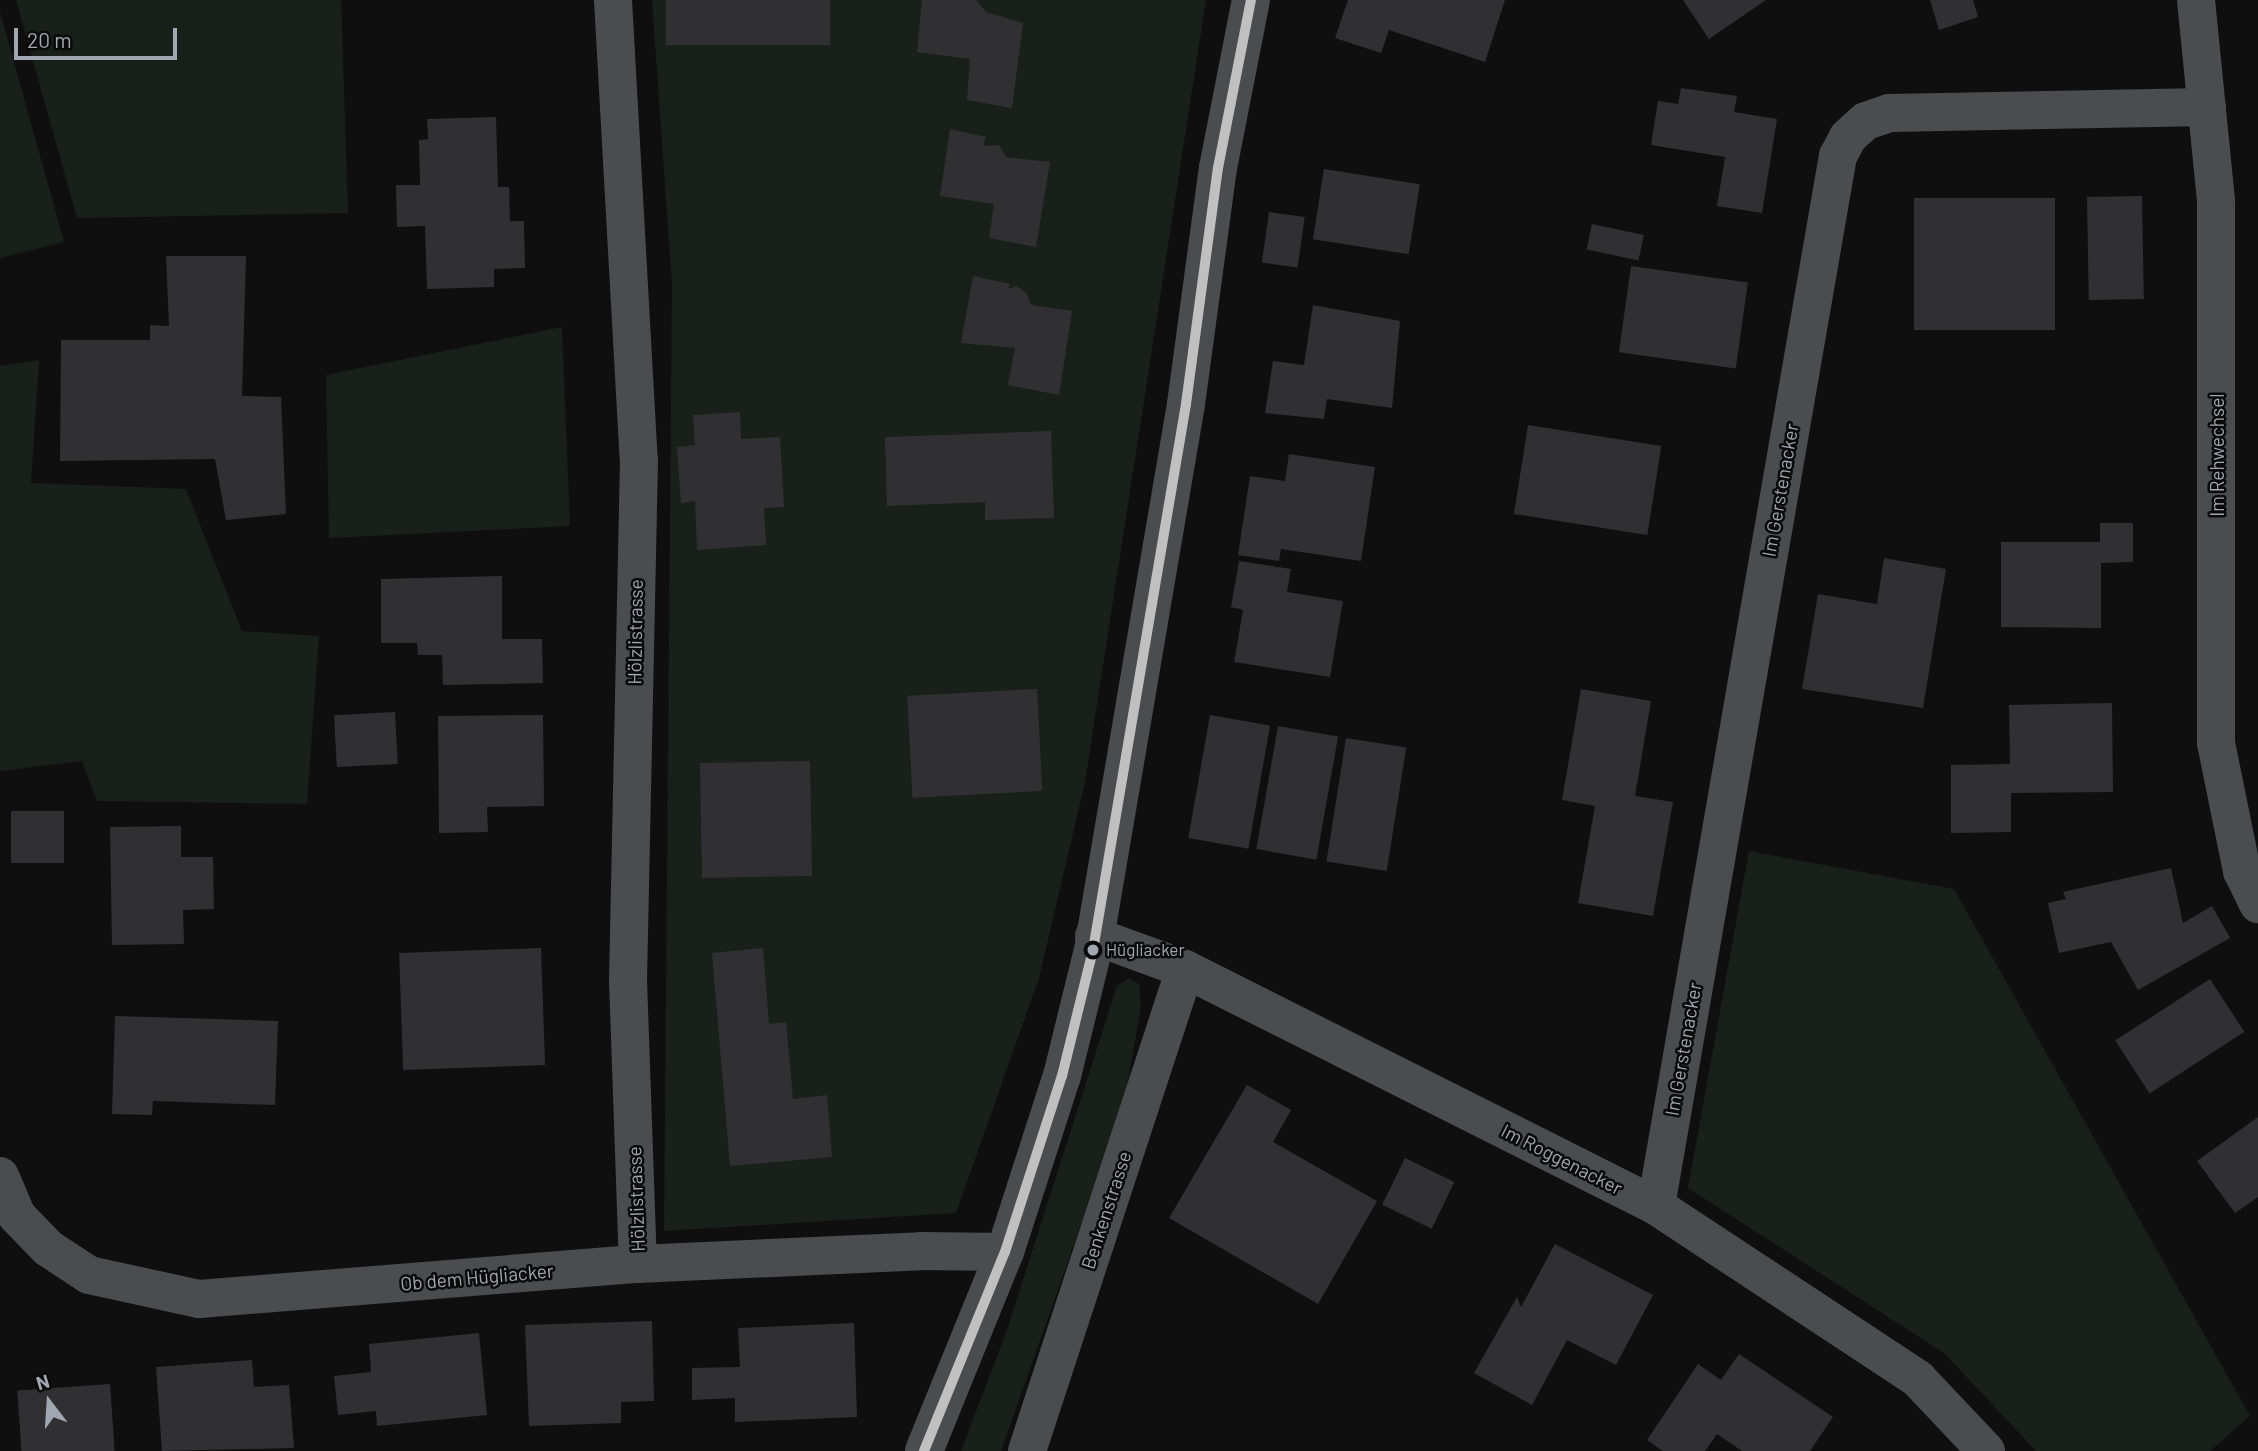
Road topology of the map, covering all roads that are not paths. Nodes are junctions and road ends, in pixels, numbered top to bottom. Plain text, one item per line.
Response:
1 (613, 0) edge
2 (1251, 0) edge
3 (2196, 0) edge
4 (2207, 107) junction
5 (2258, 904) edge
6 (1094, 936) junction
7 (1185, 969) junction
8 (0, 1176) edge
9 (1656, 1206) junction
10 (1004, 1252) junction
11 (638, 1264) junction
12 (924, 1451) edge
13 (1027, 1451) edge
14 (1986, 1451) edge

1 - 11 street, Hölzlistrasse
2 - 6 street
3 - 4 street, Im Rehwechsel
4 - 5 street, Im Rehwechsel
4 - 9 street, Im Gerstenacker
6 - 7 street, Im Roggenacker
6 - 10 street
7 - 9 street, Im Roggenacker
7 - 13 street, Benkenstrasse
8 - 11 street, Ob dem Hügliacker
9 - 14 street, Im Roggenacker
10 - 11 street, Ob dem Hügliacker
10 - 12 street

